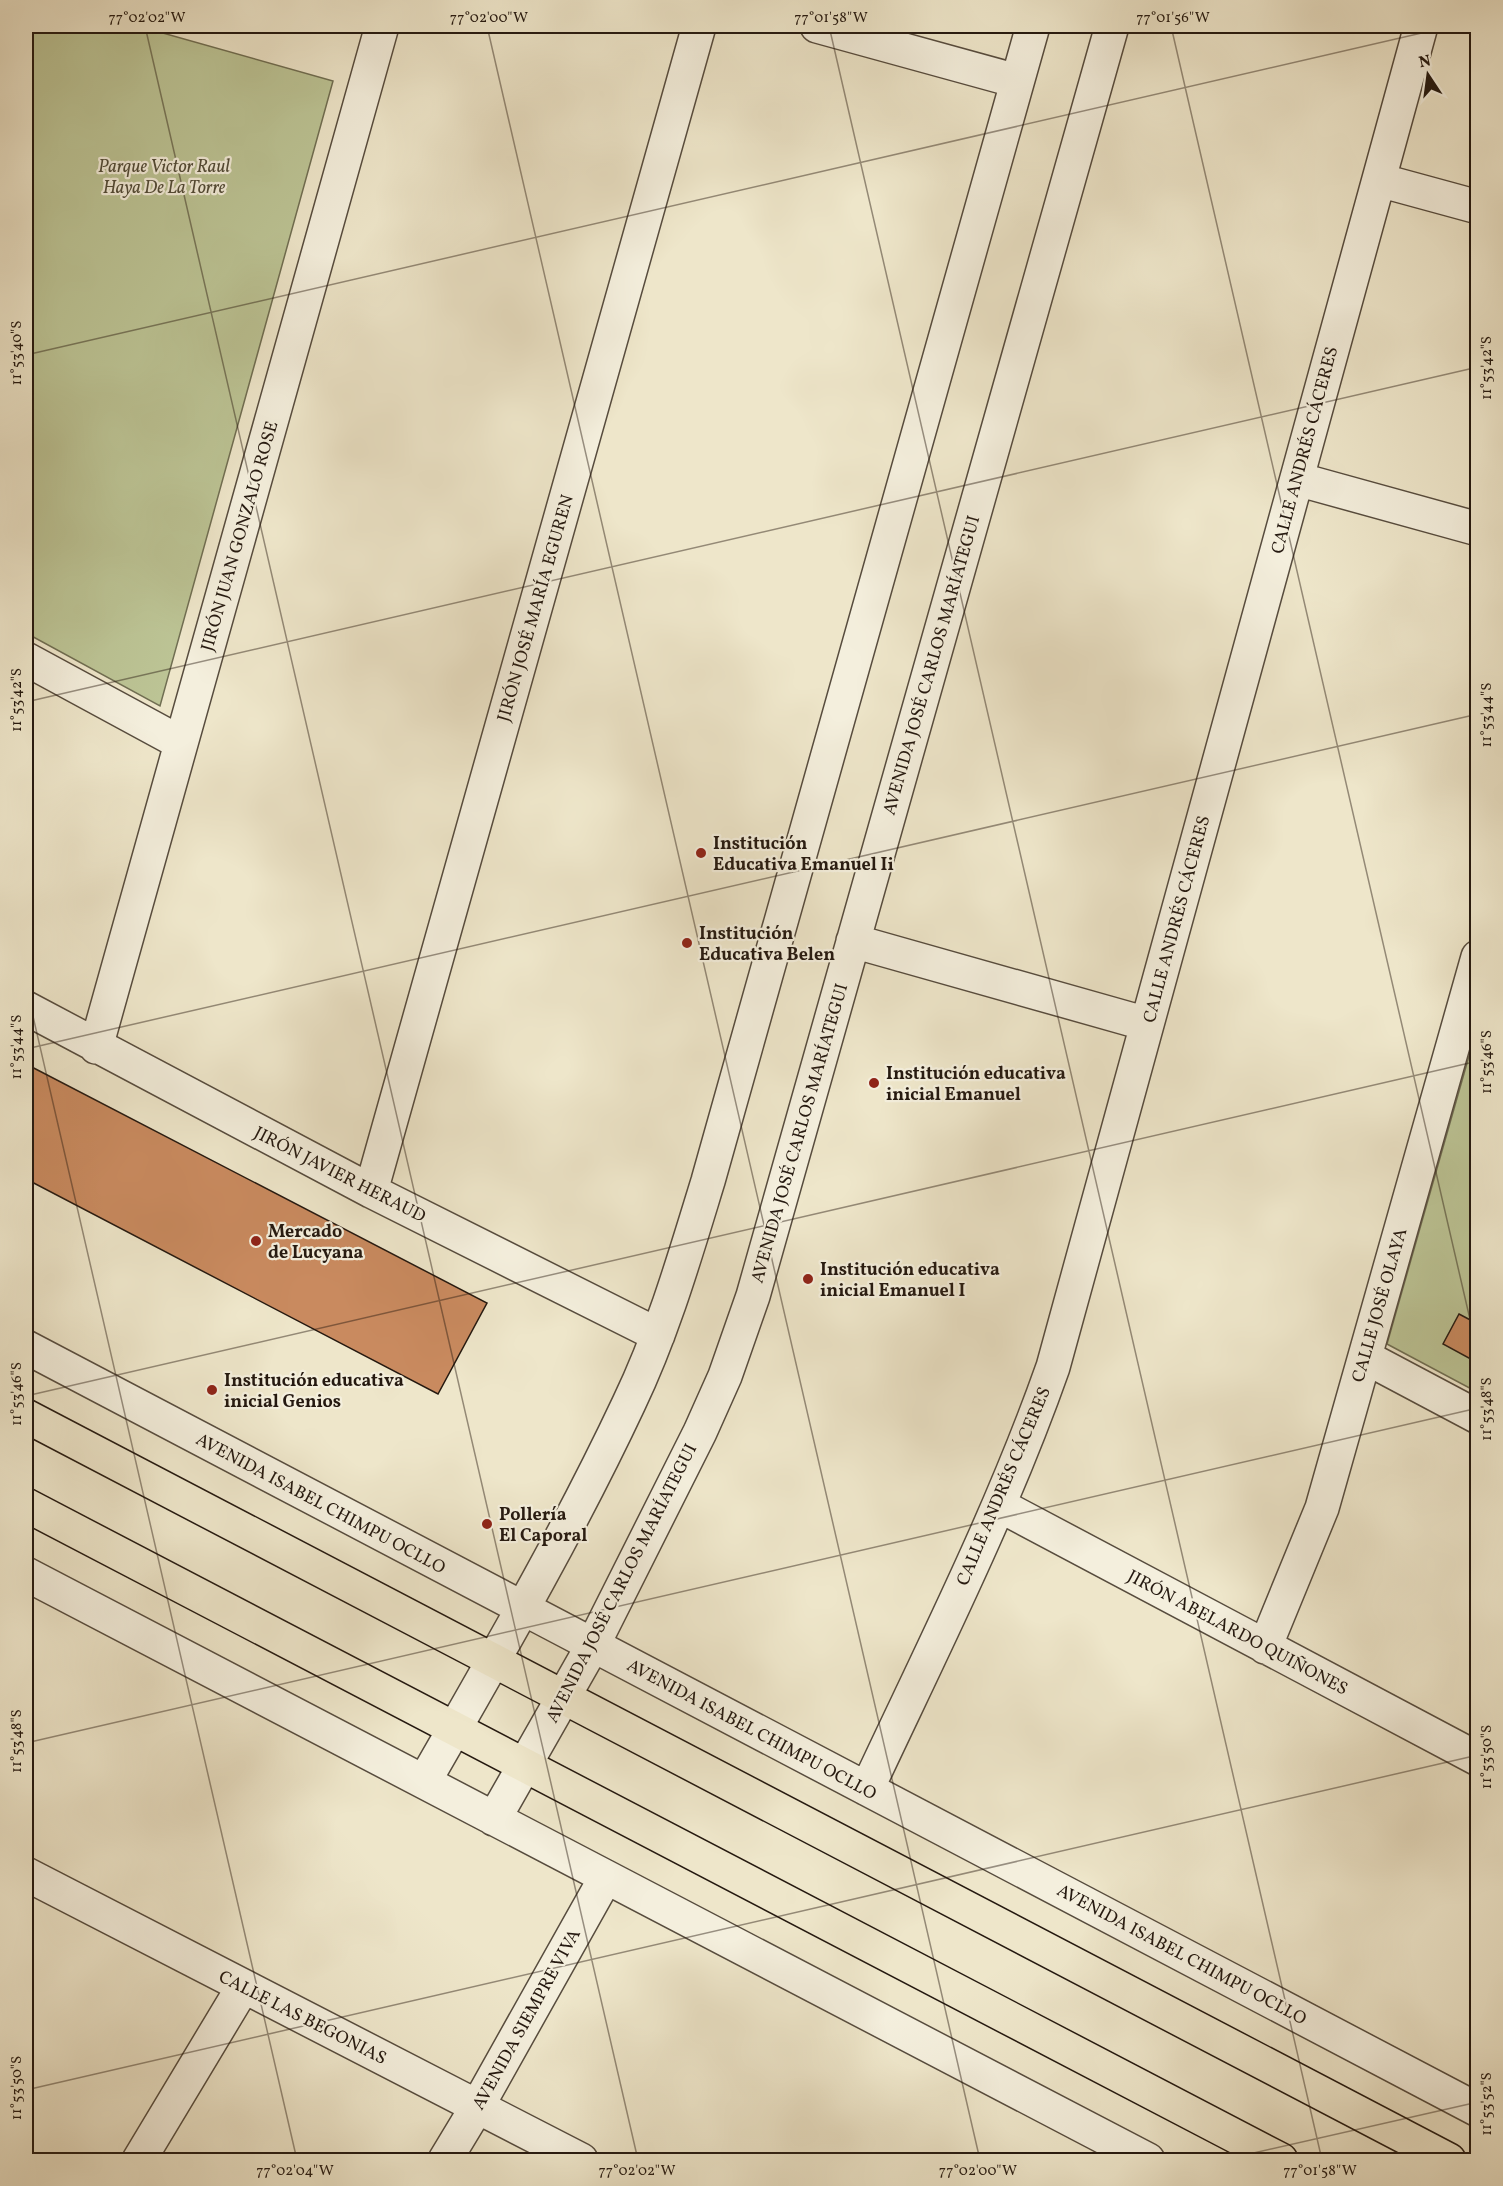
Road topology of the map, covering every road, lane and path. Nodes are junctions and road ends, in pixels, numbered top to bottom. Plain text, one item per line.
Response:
1 (382, 26) edge
2 (699, 26) edge
3 (817, 26) edge
4 (1033, 26) edge
5 (1112, 26) edge
6 (1421, 26) edge
7 (1017, 81) junction
8 (1379, 180) junction
9 (1478, 207) edge
10 (1297, 479) junction
11 (1478, 529) edge
12 (26, 659) edge
13 (181, 743) junction
14 (853, 941) junction
15 (1478, 957) edge
16 (26, 1008) edge
17 (1147, 1024) junction
18 (96, 1047) junction
19 (371, 1191) junction
20 (658, 1335) junction
21 (26, 1347) edge
22 (1365, 1357) junction
23 (26, 1416) edge
24 (1478, 1417) edge
25 (26, 1505) edge
26 (999, 1505) junction
27 (26, 1574) edge
28 (523, 1609) junction
29 (593, 1645) junction
30 (1265, 1647) junction
31 (493, 1661) junction
32 (563, 1698) junction
33 (454, 1729) junction
34 (1478, 1759) edge
35 (524, 1766) junction
36 (424, 1782) junction
37 (867, 1789) junction
38 (494, 1819) junction
39 (26, 1874) edge
40 (606, 1877) junction
41 (243, 1986) junction
42 (477, 2107) junction
43 (1478, 2110) edge
44 (139, 2160) edge
45 (445, 2160) edge
46 (581, 2160) edge
47 (1148, 2160) edge
48 (1281, 2160) edge
49 (1449, 2160) edge

1 - 13 street, JIRÓN JUAN GONZALO ROSE
2 - 19 street, JIRÓN JOSÉ MARÍA EGUREN
3 - 7 street
4 - 7 street
5 - 14 street, AVENIDA JOSÉ CARLOS MARÍATEGUI
6 - 8 street, CALLE ANDRÉS CÁCERES
7 - 20 street
8 - 9 street
8 - 10 street, CALLE ANDRÉS CÁCERES
10 - 11 street
10 - 17 street, CALLE ANDRÉS CÁCERES
12 - 13 street
13 - 18 street, JIRÓN JUAN GONZALO ROSE
14 - 17 street
14 - 29 street, AVENIDA JOSÉ CARLOS MARÍATEGUI
15 - 22 street, CALLE JOSÉ OLAYA
16 - 18 street, JIRÓN JAVIER HERAUD
17 - 26 street, CALLE ANDRÉS CÁCERES
18 - 19 street, JIRÓN JAVIER HERAUD
19 - 20 street, JIRÓN JAVIER HERAUD
20 - 28 street
21 - 28 street, AVENIDA ISABEL CHIMPU OCLLO
22 - 24 street
22 - 30 street, CALLE JOSÉ OLAYA
23 - 31 main road
25 - 33 main road
26 - 30 street, JIRÓN ABELARDO QUIÑONES
26 - 37 street, CALLE ANDRÉS CÁCERES
27 - 36 street
28 - 29 street, AVENIDA ISABEL CHIMPU OCLLO
28 - 31 street
29 - 32 street, AVENIDA JOSÉ CARLOS MARÍATEGUI
29 - 37 street, AVENIDA ISABEL CHIMPU OCLLO
30 - 34 street, JIRÓN ABELARDO QUIÑONES
31 - 32 main road
31 - 33 street
32 - 35 street, AVENIDA JOSÉ CARLOS MARÍATEGUI
32 - 49 main road
33 - 35 main road
33 - 36 street
35 - 38 street, AVENIDA JOSÉ CARLOS MARÍATEGUI
35 - 48 main road
36 - 38 street
37 - 43 street, AVENIDA ISABEL CHIMPU OCLLO
38 - 40 street
39 - 41 street, CALLE LAS BEGONIAS
40 - 42 street, AVENIDA SIEMPRE VIVA
40 - 47 street
41 - 42 street, CALLE LAS BEGONIAS
41 - 44 street
42 - 45 street, AVENIDA SIEMPRE VIVA
42 - 46 street, CALLE LAS BEGONIAS

